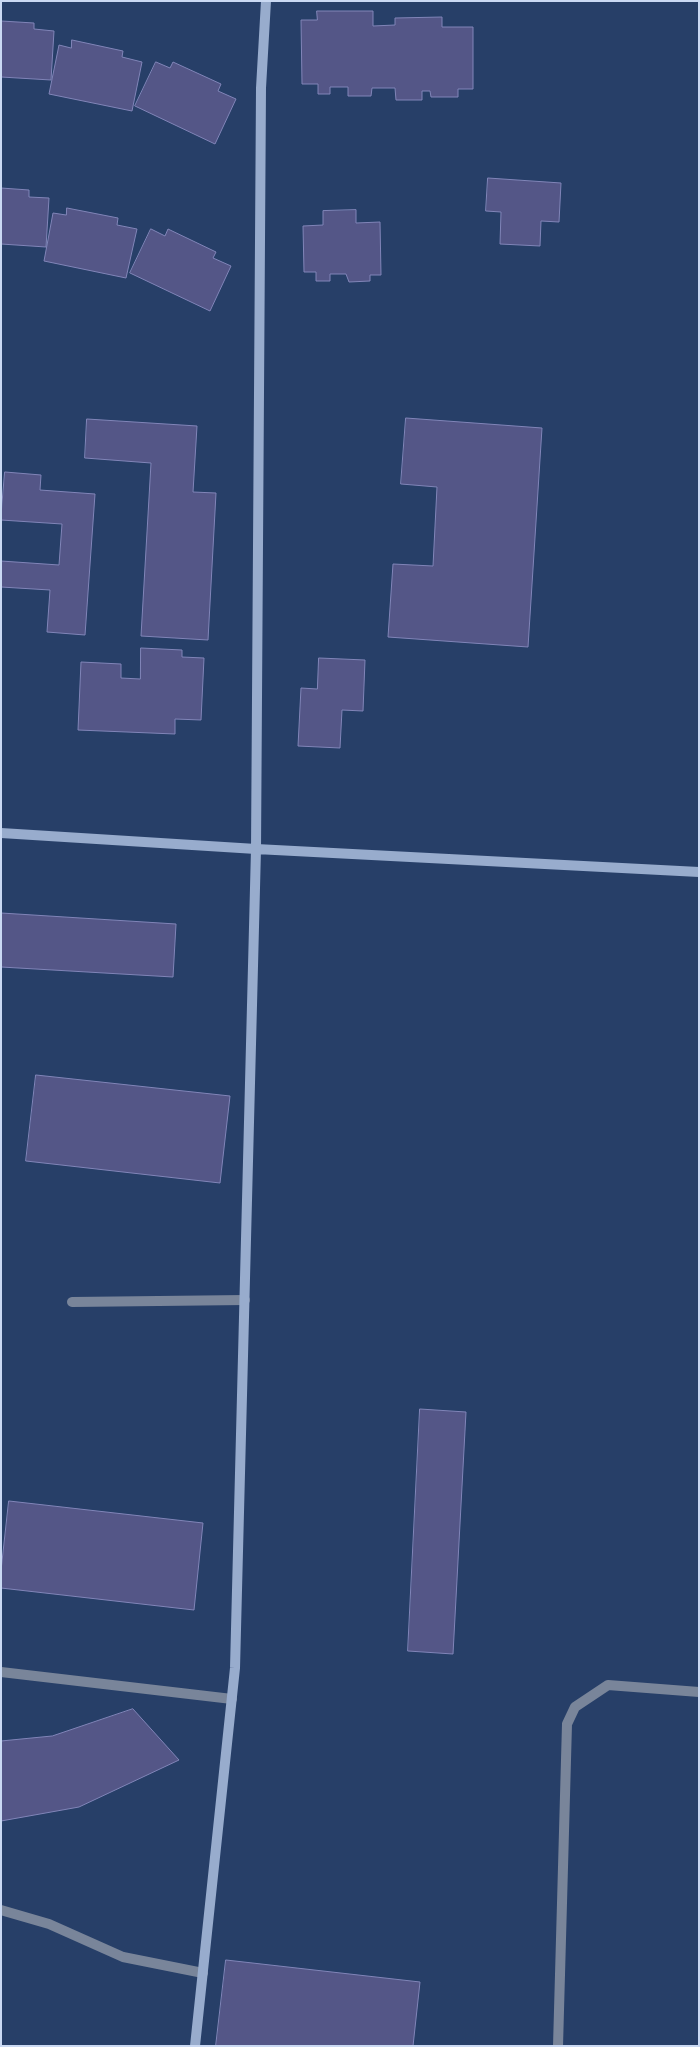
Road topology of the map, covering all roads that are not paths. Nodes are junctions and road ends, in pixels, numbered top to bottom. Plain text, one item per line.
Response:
1 (266, 1) edge
2 (1, 833) edge
3 (256, 849) junction
4 (699, 872) edge
5 (245, 1300) junction
6 (72, 1302) dead end
7 (1, 1672) edge
8 (699, 1692) edge
9 (232, 1700) junction
10 (1, 1910) edge
11 (203, 1973) junction
12 (195, 2046) edge
13 (558, 2046) edge

1 - 3 street
2 - 3 street
3 - 4 street
3 - 5 street
5 - 6 street
5 - 9 street
7 - 9 street
8 - 13 street
9 - 11 street
10 - 11 street
11 - 12 street

